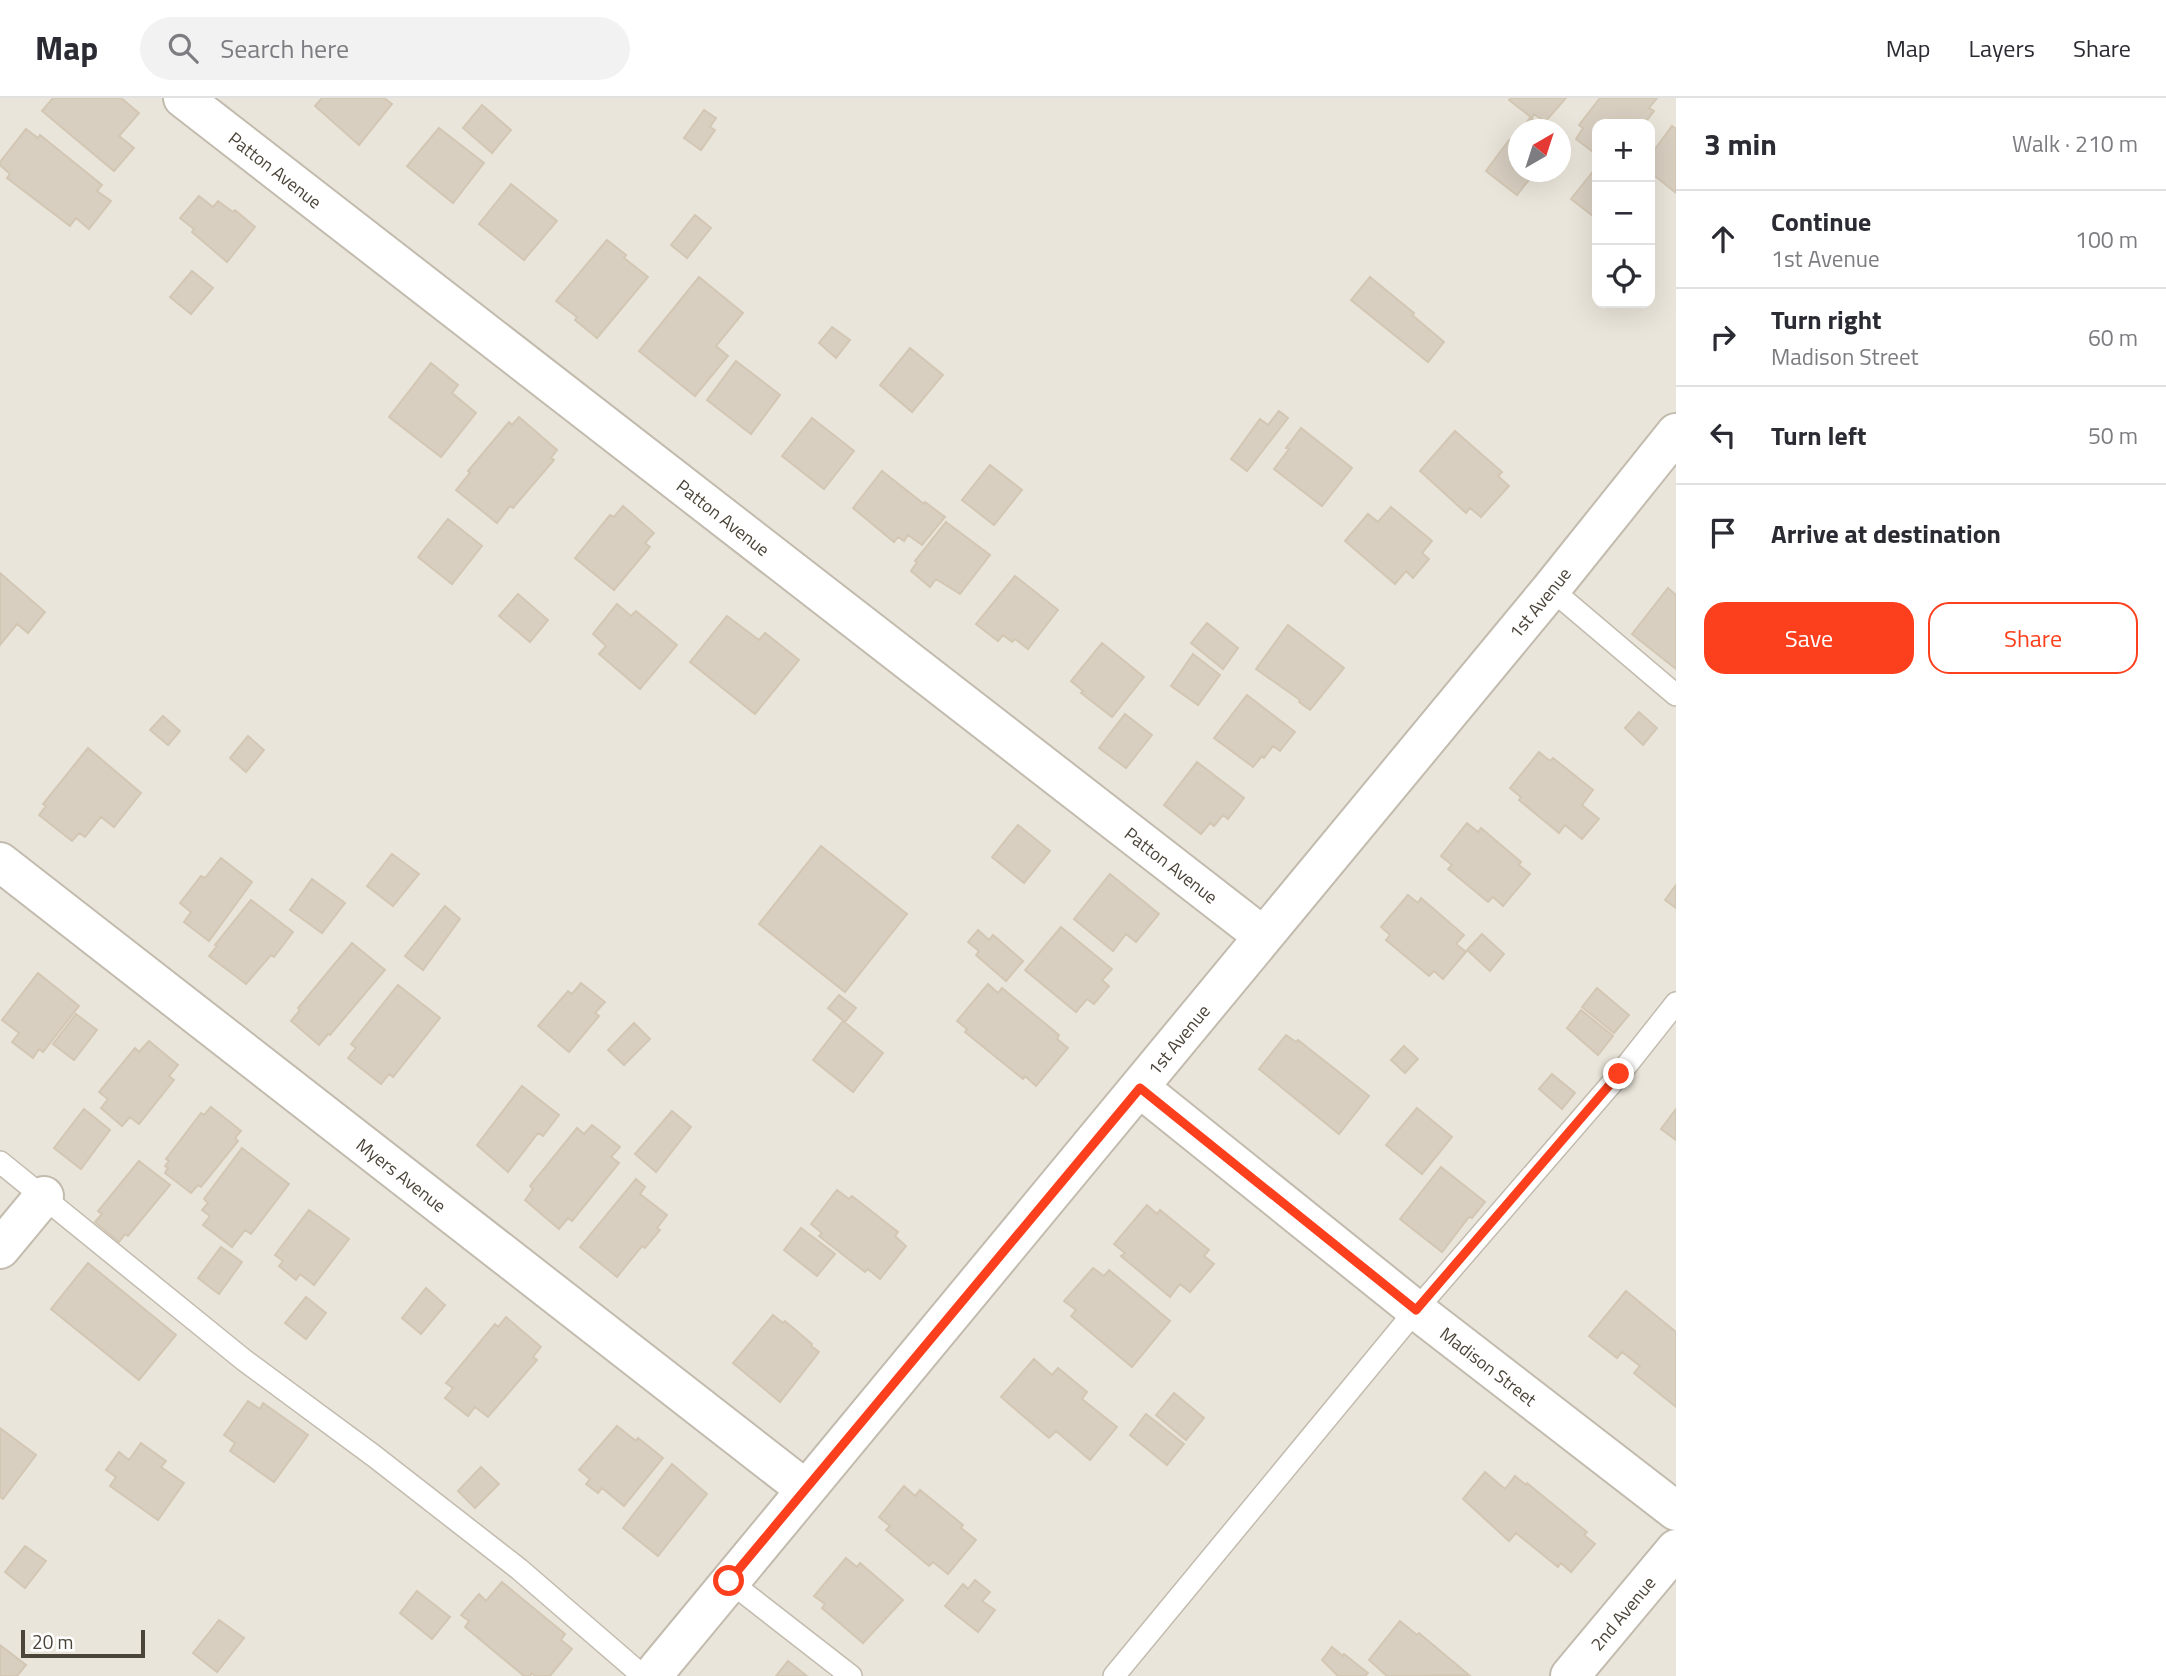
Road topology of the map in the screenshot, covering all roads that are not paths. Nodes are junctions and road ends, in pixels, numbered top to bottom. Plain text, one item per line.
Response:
1 (183, 98) edge
2 (1676, 433) edge
3 (1551, 589) junction
4 (1676, 695) edge
5 (0, 862) edge
6 (1263, 936) junction
7 (1676, 1003) edge
8 (1140, 1088) junction
9 (0, 1162) edge
10 (44, 1196) junction
11 (0, 1249) edge
12 (1416, 1310) junction
13 (805, 1489) junction
14 (1676, 1511) edge
15 (1676, 1549) edge
16 (729, 1581) junction
17 (643, 1676) edge
18 (652, 1676) edge
19 (851, 1676) edge
20 (1114, 1676) edge
21 (1570, 1676) edge

1 - 6 street, Patton Avenue
2 - 3 street, 1st Avenue
3 - 4 lane
3 - 6 street, 1st Avenue
5 - 13 street, Myers Avenue
6 - 8 street, 1st Avenue
7 - 12 lane
8 - 12 street, Madison Street
8 - 13 street, 1st Avenue
9 - 10 lane
10 - 11 street
10 - 17 lane
12 - 14 street, Madison Street
12 - 20 lane
13 - 16 street, 1st Avenue
15 - 21 street, 2nd Avenue
16 - 18 street, 1st Avenue
16 - 19 lane

